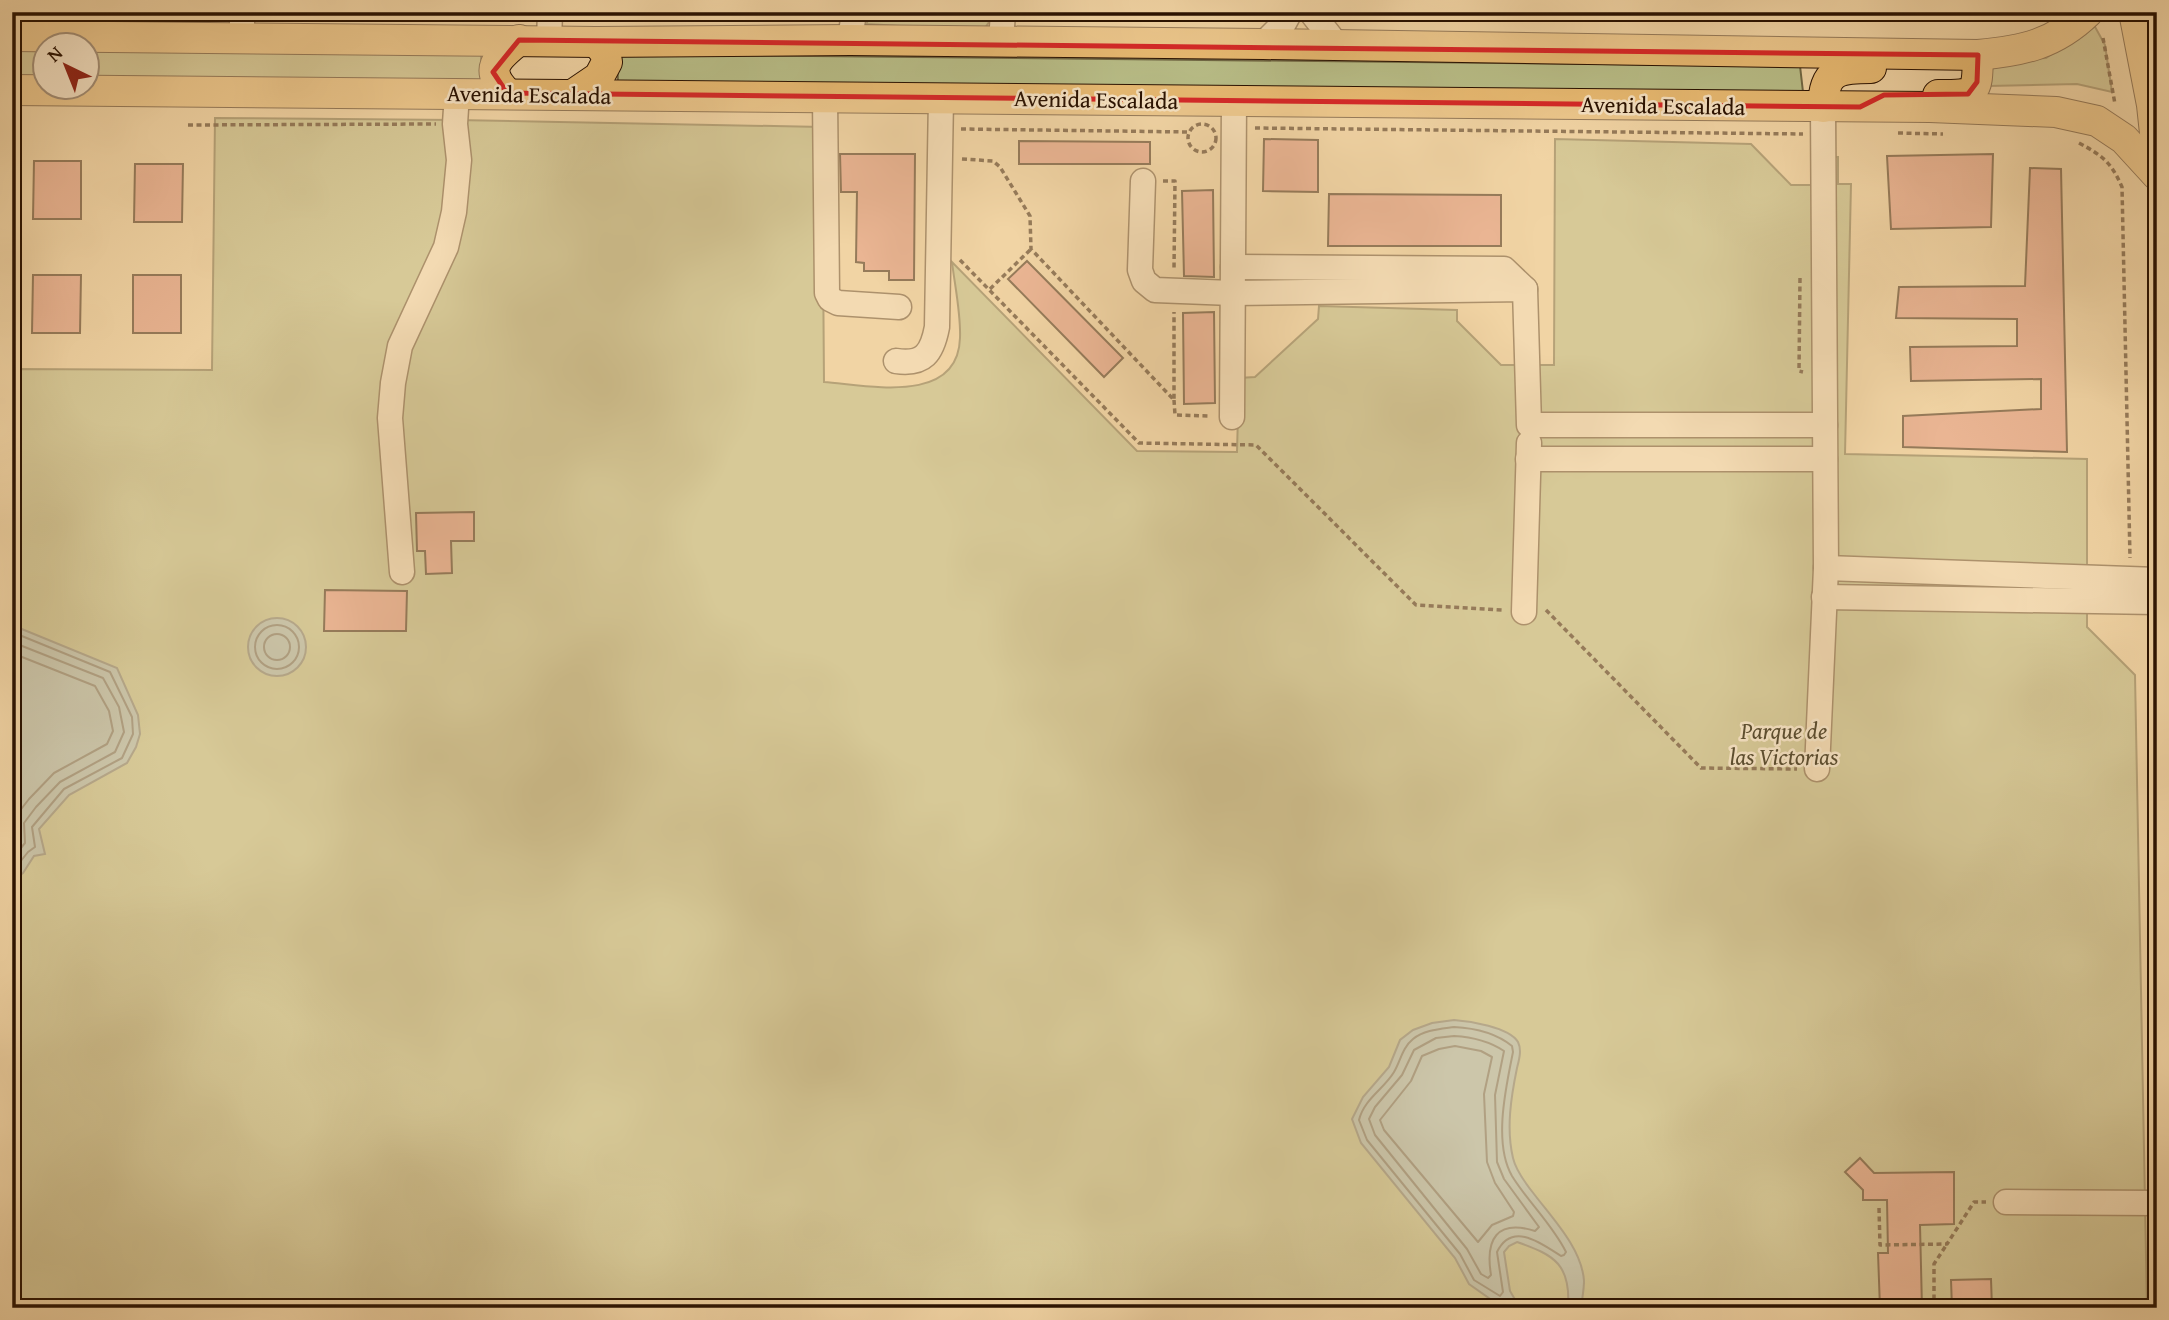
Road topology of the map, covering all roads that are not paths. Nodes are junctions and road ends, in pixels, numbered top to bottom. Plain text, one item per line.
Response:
1 (1003, 12) edge
2 (1290, 12) edge
3 (1311, 12) edge
4 (2134, 12) edge
5 (242, 25) edge
6 (2096, 25) edge
7 (549, 26) edge
8 (852, 26) edge
9 (12, 36) edge
10 (519, 40) junction
11 (596, 42) junction
12 (1002, 42) junction
13 (1263, 44) junction
14 (1337, 45) junction
15 (1967, 55) junction
16 (12, 90) edge
17 (457, 93) junction
18 (507, 93) junction
19 (574, 94) junction
20 (825, 97) junction
21 (941, 98) junction
22 (1234, 100) junction
23 (1823, 107) junction
24 (1860, 107) junction
25 (2157, 152) edge
26 (2157, 175) edge
27 (1143, 181) road end
28 (1233, 267) junction
29 (1525, 289) junction
30 (1233, 293) junction
31 (899, 307) dead end
32 (896, 361) dead end
33 (1232, 417) road end
34 (1529, 425) junction
35 (1825, 425) junction
36 (1528, 459) junction
37 (1825, 459) junction
38 (1826, 568) junction
39 (402, 572) dead end
40 (2157, 580) edge
41 (1824, 597) junction
42 (1524, 600) road end
43 (2157, 602) edge
44 (1817, 769) road end
45 (2006, 1202) road end
46 (2157, 1203) edge

1 - 12 street
2 - 13 street
3 - 14 street
4 - 25 main road
5 - 9 main road
5 - 10 main road
6 - 15 main road
7 - 10 main road
7 - 11 main road
8 - 11 main road
8 - 12 main road
10 - 18 main road
11 - 19 main road
12 - 13 main road
13 - 14 main road
14 - 15 main road
15 - 23 main road
15 - 24 main road
16 - 17 main road, Avenida Escalada
17 - 18 main road, Avenida Escalada
17 - 39 street
18 - 19 main road, Avenida Escalada
19 - 20 main road, Avenida Escalada
20 - 21 main road, Avenida Escalada
20 - 31 street
21 - 22 main road, Avenida Escalada
21 - 32 street
22 - 23 main road, Avenida Escalada
22 - 28 street
23 - 24 main road, Avenida Escalada
23 - 35 street
24 - 26 main road, Avenida Escalada
27 - 30 street
28 - 29 street
28 - 30 street
29 - 30 street
29 - 34 street
30 - 33 street
34 - 35 street
34 - 36 street
35 - 37 street
36 - 37 street
36 - 42 street
37 - 38 street
38 - 40 street
38 - 41 street
41 - 43 street
41 - 44 street
45 - 46 street

